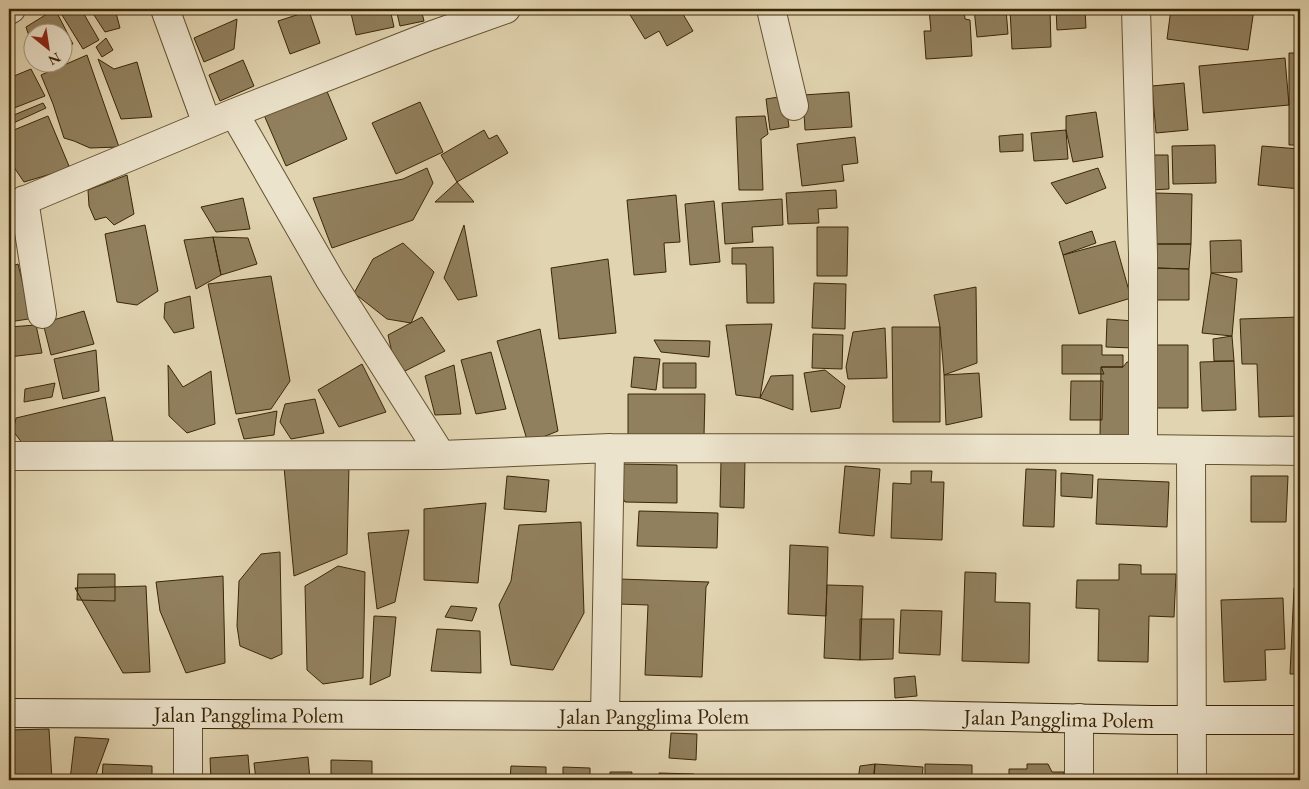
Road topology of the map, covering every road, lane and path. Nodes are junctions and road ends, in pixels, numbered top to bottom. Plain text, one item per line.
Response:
1 (165, 9) edge
2 (506, 9) edge
3 (771, 9) edge
4 (1136, 9) edge
5 (794, 106) dead end
6 (234, 113) junction
7 (207, 124) junction
8 (16, 204) edge
9 (42, 314) dead end
10 (610, 448) junction
11 (1143, 448) junction
12 (1191, 450) junction
13 (1300, 451) edge
14 (441, 455) junction
15 (9, 456) edge
16 (9, 713) edge
17 (188, 714) junction
18 (605, 716) junction
19 (1079, 718) junction
20 (1192, 719) junction
21 (1300, 720) edge
22 (188, 780) edge
23 (1079, 780) edge
24 (1192, 780) edge

1 - 7 street
2 - 6 street
3 - 5 street
4 - 11 street
6 - 7 street
6 - 14 street
7 - 8 street
8 - 9 street
10 - 11 street
10 - 14 street
10 - 18 street
11 - 12 street
12 - 13 street
12 - 20 street
14 - 15 street
16 - 17 street, Jalan Pangglima Polem
17 - 18 street, Jalan Pangglima Polem
17 - 22 street
18 - 19 street, Jalan Pangglima Polem
19 - 20 street, Jalan Pangglima Polem
19 - 23 street
20 - 21 street, Jalan Pangglima Polem
20 - 24 street

